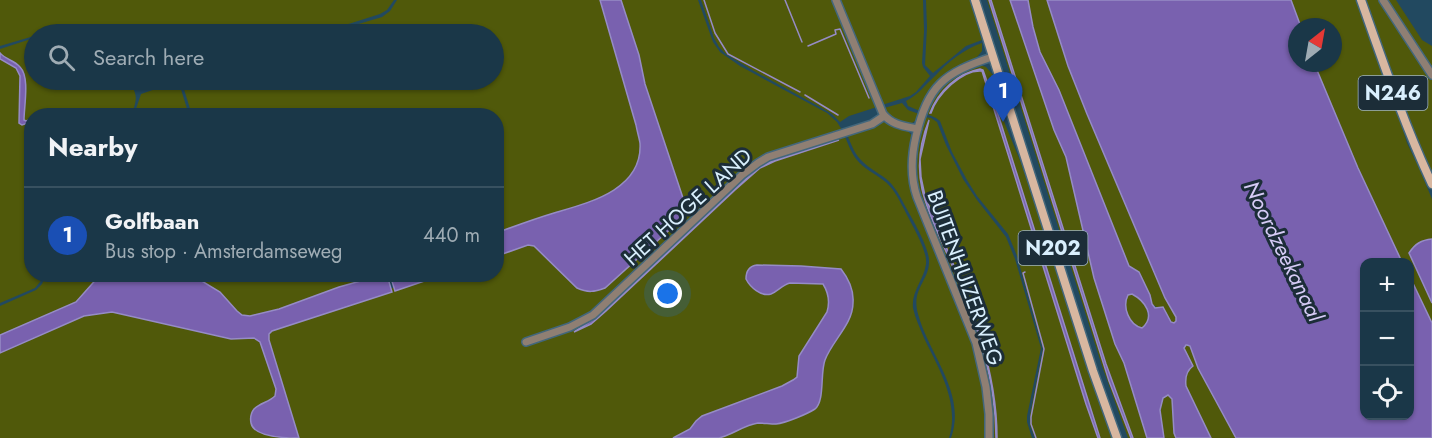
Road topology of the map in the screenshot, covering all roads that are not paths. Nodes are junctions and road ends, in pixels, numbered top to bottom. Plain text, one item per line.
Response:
1 (836, 0) edge
2 (975, 0) edge
3 (1361, 0) edge
4 (1383, 0) edge
5 (992, 57) junction
6 (1432, 75) edge
7 (884, 116) junction
8 (918, 129) junction
9 (1432, 184) edge
10 (526, 342) dead end
11 (989, 438) edge
12 (1117, 438) edge

1 - 7 street
2 - 5 main road, N202
3 - 9 main road, N246
4 - 6 street
5 - 8 street, BUITENHUIZERWEG
5 - 12 main road, N202
7 - 8 street
7 - 10 street, HET HOGE LAND
8 - 11 street, BUITENHUIZERWEG

